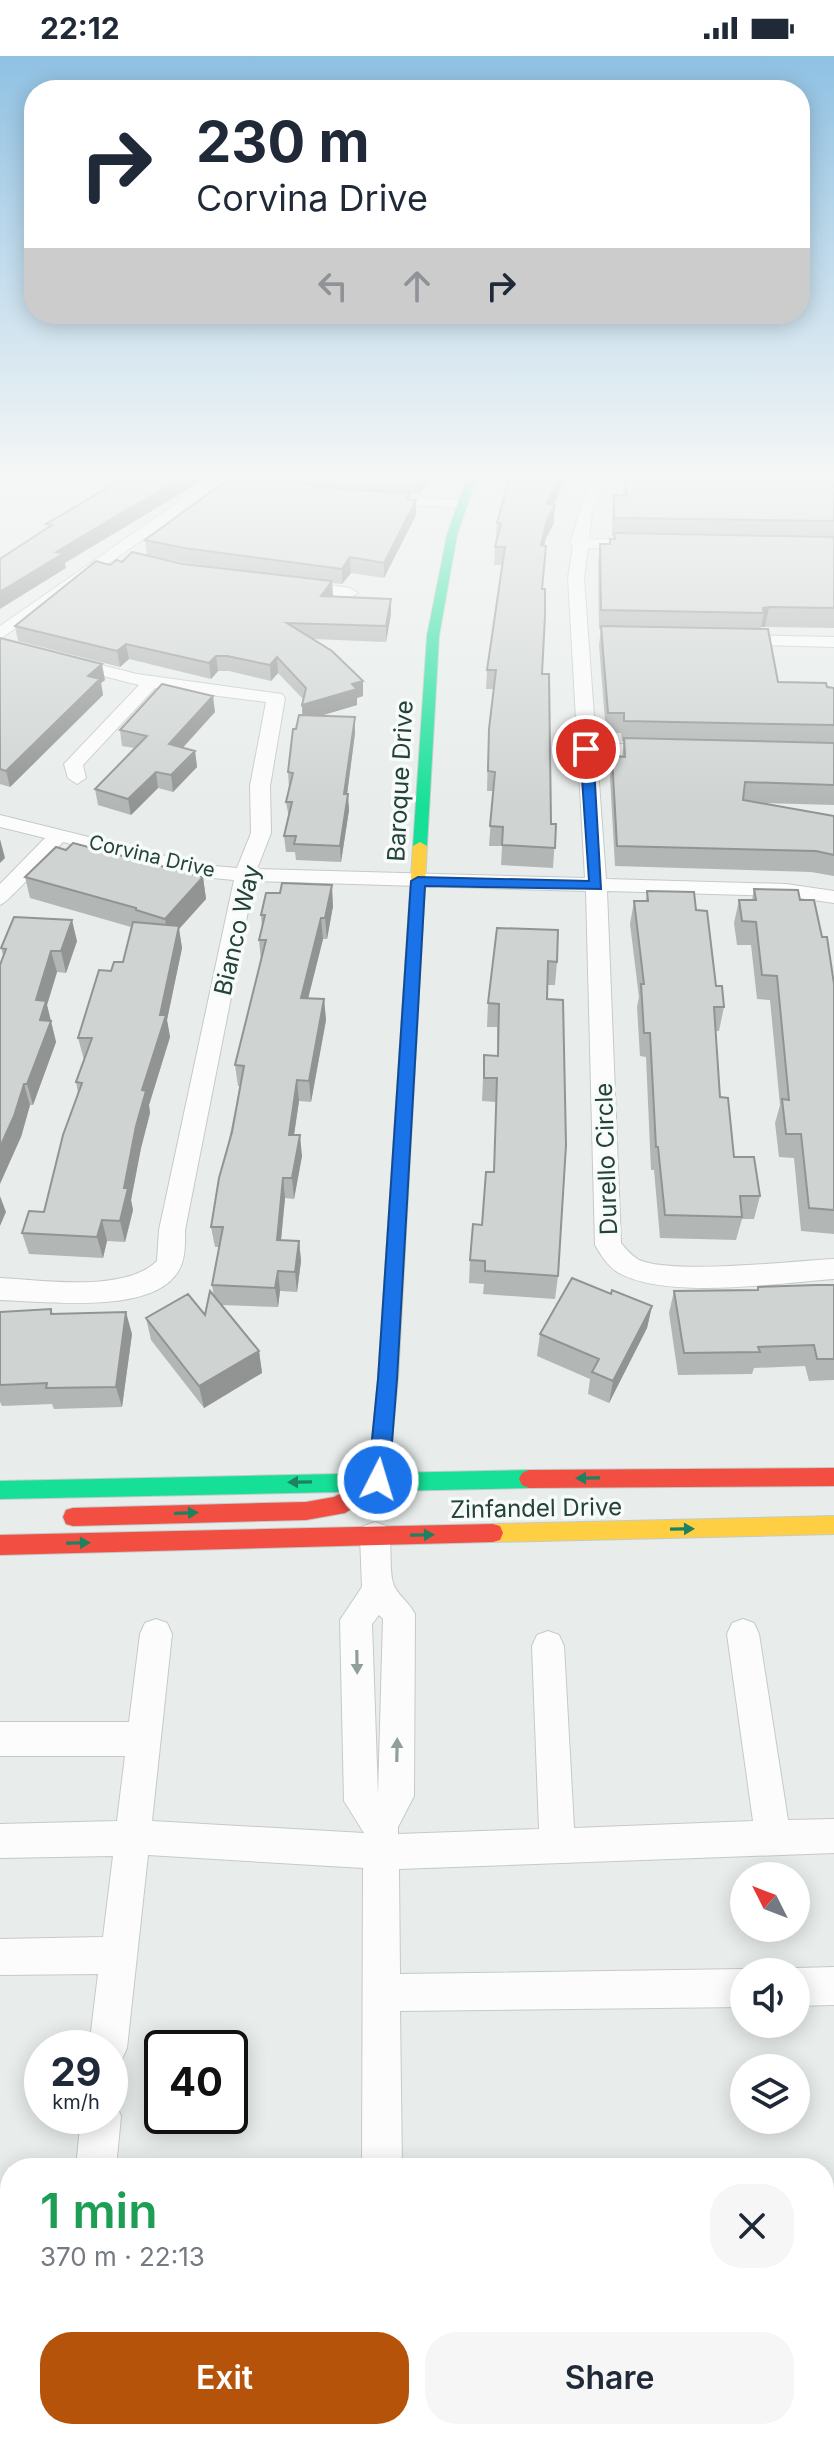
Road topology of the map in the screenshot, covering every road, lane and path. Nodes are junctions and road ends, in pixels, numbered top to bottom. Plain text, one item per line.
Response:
1 (79, 584) edge
2 (284, 584) edge
3 (444, 584) edge
4 (577, 584) edge
5 (350, 593) dead end
6 (0, 634) edge
7 (722, 639) edge
8 (834, 642) edge
9 (0, 645) edge
10 (153, 680) junction
11 (586, 749) junction
12 (679, 751) edge
13 (77, 778) dead end
14 (0, 821) edge
15 (60, 834) junction
16 (245, 875) junction
17 (418, 881) junction
18 (596, 885) junction
19 (834, 897) edge
20 (0, 899) edge
21 (834, 1269) edge
22 (0, 1289) edge
23 (785, 1477) junction
24 (834, 1477) edge
25 (378, 1480) junction
26 (0, 1490) edge
27 (717, 1498) dead end
28 (406, 1516) dead end
29 (52, 1518) dead end
30 (24, 1525) dead end
31 (834, 1525) edge
32 (370, 1536) junction
33 (0, 1537) edge
34 (0, 1545) edge
35 (156, 1634) dead end
36 (743, 1634) dead end
37 (548, 1646) dead end
38 (0, 1739) edge
39 (142, 1739) junction
40 (834, 1836) edge
41 (130, 1838) junction
42 (381, 1838) junction
43 (773, 1838) junction
44 (0, 1841) edge
45 (557, 1846) junction
46 (118, 1955) junction
47 (0, 1957) edge
48 (834, 1986) edge
49 (810, 1987) edge
50 (730, 1988) edge
51 (382, 1993) junction
52 (110, 2030) edge
53 (99, 2134) edge
54 (97, 2158) edge
55 (382, 2158) edge

1 - 6 street
2 - 5 street
3 - 17 street, Baroque Drive
4 - 11 street, Durello Circle
7 - 8 street
9 - 10 street, Bianco Way
10 - 13 street
10 - 16 street, Bianco Way
11 - 12 street
11 - 18 street, Durello Circle
14 - 15 street, Corvina Drive
15 - 16 street, Corvina Drive
15 - 20 street
16 - 17 street, Corvina Drive
16 - 22 street, Bianco Way
17 - 18 street, Corvina Drive
17 - 25 street, Baroque Drive
18 - 19 street, Corvina Drive
18 - 21 street, Durello Circle
23 - 24 street, Zinfandel Drive
23 -> 25 street, Zinfandel Drive
23 - 27 street
25 -> 26 street, Zinfandel Drive
29 -> 25 street
28 - 32 street
30 - 33 street
32 -> 31 street, Zinfandel Drive
34 -> 32 street, Zinfandel Drive
32 - 42 street
35 - 39 street
36 - 43 street
37 - 45 street
38 - 39 street
39 - 41 street
40 - 43 street
41 - 42 street
41 - 44 street
41 - 46 street
42 - 45 street
42 - 51 street
43 - 45 street
46 - 47 street
46 - 52 street
48 - 49 street
50 - 51 street
51 - 55 street
53 - 54 street

